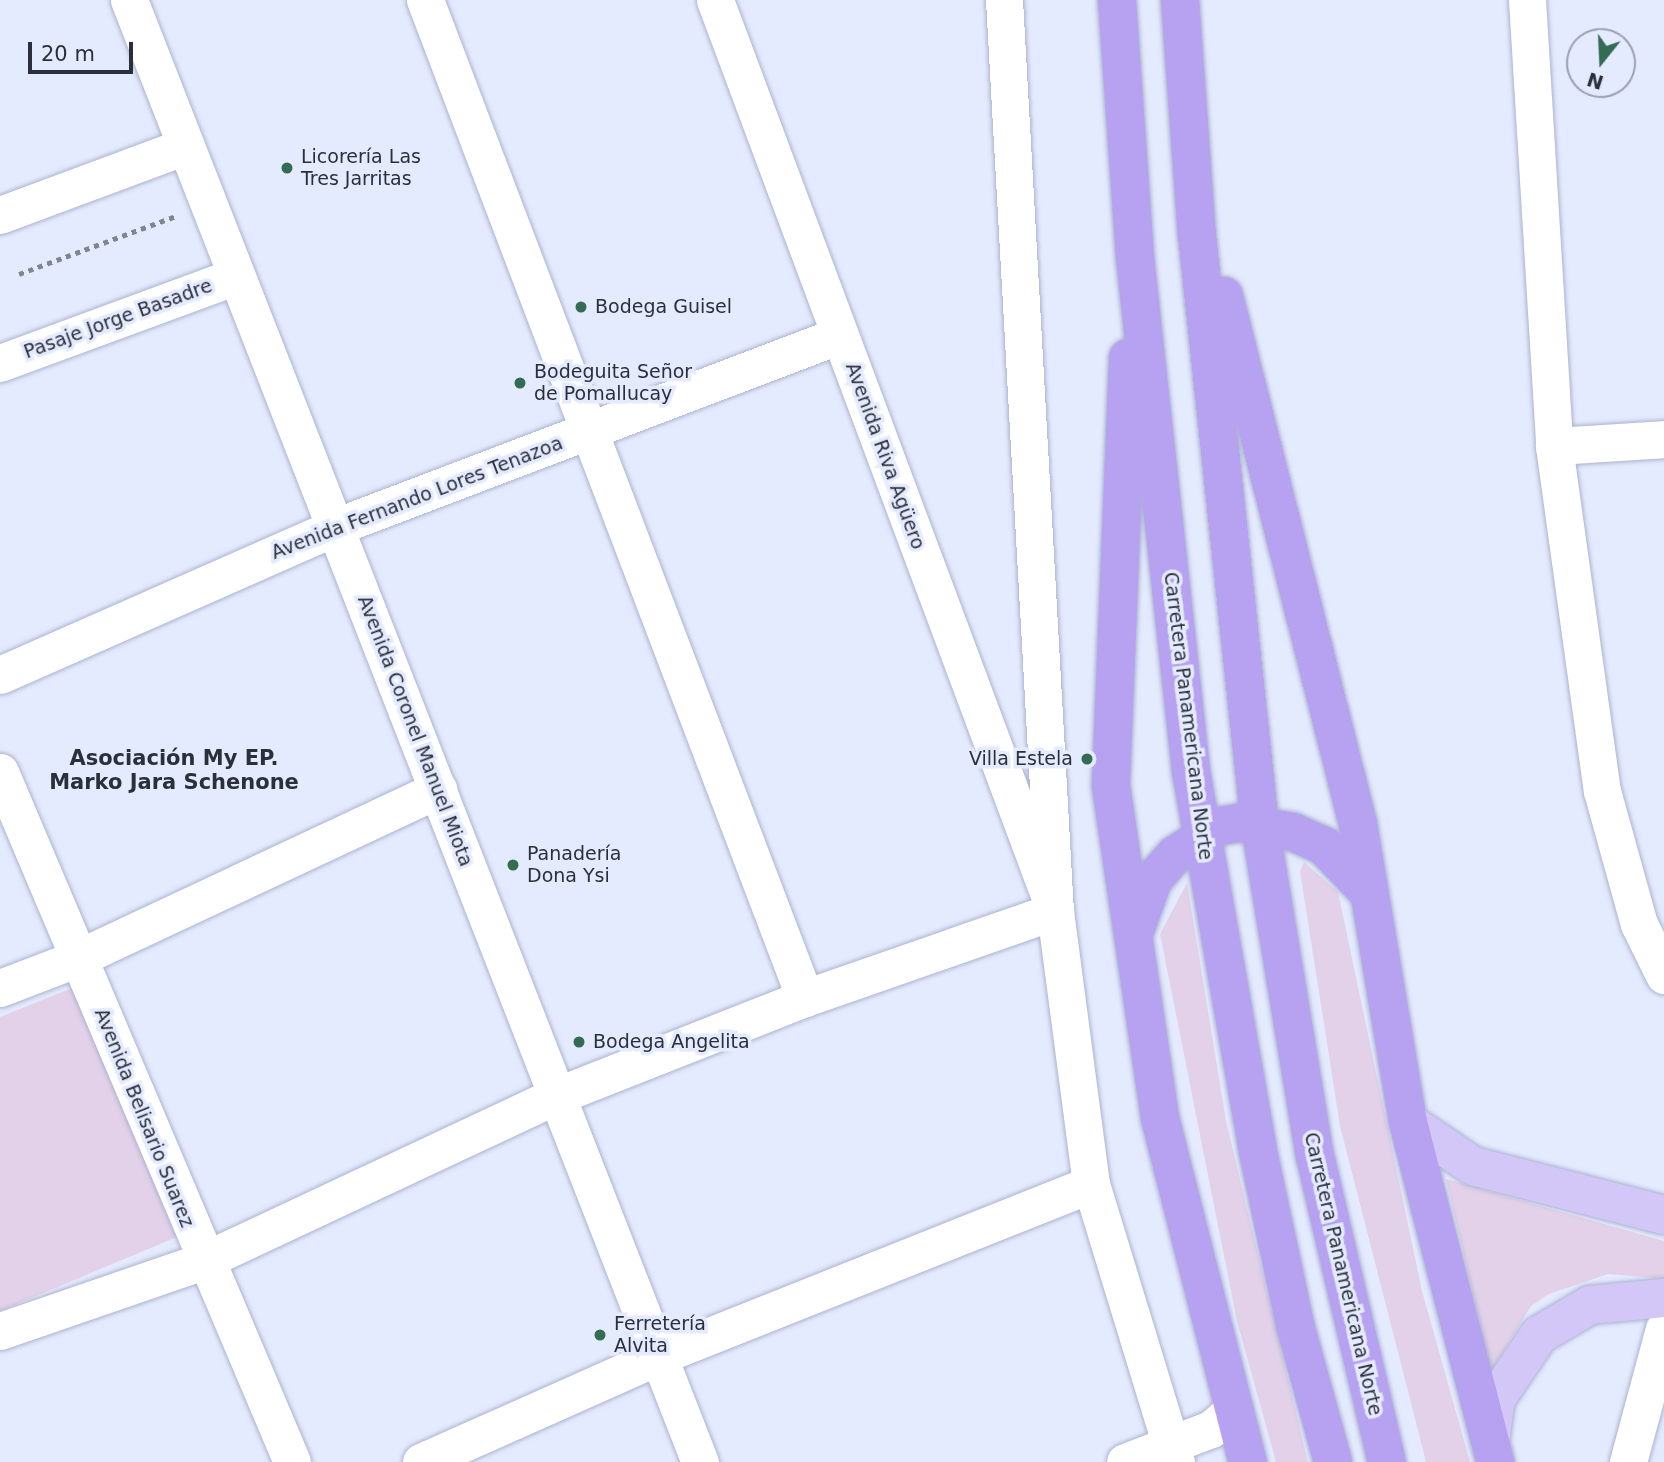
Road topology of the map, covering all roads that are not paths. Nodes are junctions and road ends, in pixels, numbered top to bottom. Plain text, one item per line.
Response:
1 (129, 0) edge
2 (425, 0) edge
3 (715, 0) edge
4 (1117, 0) edge
5 (1180, 0) edge
6 (1527, 0) edge
7 (1004, 2) edge
8 (186, 146) junction
9 (0, 215) edge
10 (1197, 236) junction
11 (1135, 258) junction
12 (237, 276) junction
13 (840, 335) junction
14 (0, 363) edge
15 (589, 430) junction
16 (1664, 439) edge
17 (1554, 446) junction
18 (335, 527) junction
19 (0, 675) edge
20 (0, 772) edge
21 (438, 789) junction
22 (1260, 825) junction
23 (1202, 837) junction
24 (1370, 894) junction
25 (1055, 911) junction
26 (1133, 942) junction
27 (78, 958) junction
28 (1664, 975) edge
29 (0, 988) edge
30 (805, 998) junction
31 (556, 1096) junction
32 (1408, 1122) junction
33 (1091, 1184) junction
34 (1664, 1215) edge
35 (203, 1261) junction
36 (1664, 1298) edge
37 (1664, 1329) edge
38 (0, 1331) edge
39 (659, 1356) junction
40 (1234, 1410) junction
41 (1493, 1452) edge
42 (1174, 1453) edge
43 (292, 1462) edge
44 (421, 1462) edge
45 (700, 1462) edge
46 (1125, 1462) edge
47 (1248, 1462) edge
48 (1333, 1462) edge
49 (1387, 1462) edge
50 (1628, 1462) edge

1 - 8 street, Avenida Coronel Manuel Miota
2 - 15 street
3 - 13 street, Avenida Riva Agüero
4 - 11 highway, Carretera Panamericana Norte
5 - 10 highway, Carretera Panamericana Norte
6 - 17 street
7 - 25 street
8 - 9 street
8 - 12 street, Avenida Coronel Manuel Miota
10 - 22 highway, Carretera Panamericana Norte
10 - 24 highway
11 - 23 highway, Carretera Panamericana Norte
11 - 26 highway
12 - 14 street, Pasaje Jorge Basadre
12 - 18 street, Avenida Coronel Manuel Miota
13 - 15 street, Avenida Fernando Lores Tenazoa
13 - 25 street, Avenida Riva Agüero
15 - 18 street, Avenida Fernando Lores Tenazoa
15 - 30 street
16 - 17 street
17 - 28 street
18 - 19 street, Avenida Fernando Lores Tenazoa
18 - 21 street, Avenida Coronel Manuel Miota
20 - 27 street, Avenida Belisario Suarez
21 - 27 street
21 - 31 street, Avenida Coronel Manuel Miota
22 - 23 highway
22 - 24 highway
22 - 49 highway, Carretera Panamericana Norte
23 - 26 highway
23 - 48 highway, Carretera Panamericana Norte
24 - 32 highway
25 - 30 street
25 - 33 street
26 - 40 highway
27 - 29 street
27 - 35 street, Avenida Belisario Suarez
30 - 31 street
31 - 35 street
31 - 39 street, Avenida Coronel Manuel Miota
32 - 34 main road
32 - 41 highway
33 - 39 street
33 - 42 street
35 - 38 street
35 - 43 street, Avenida Belisario Suarez
36 - 41 main road
37 - 50 street
39 - 44 street
39 - 45 street, Avenida Coronel Manuel Miota
40 - 42 street
40 - 47 highway
42 - 46 street

